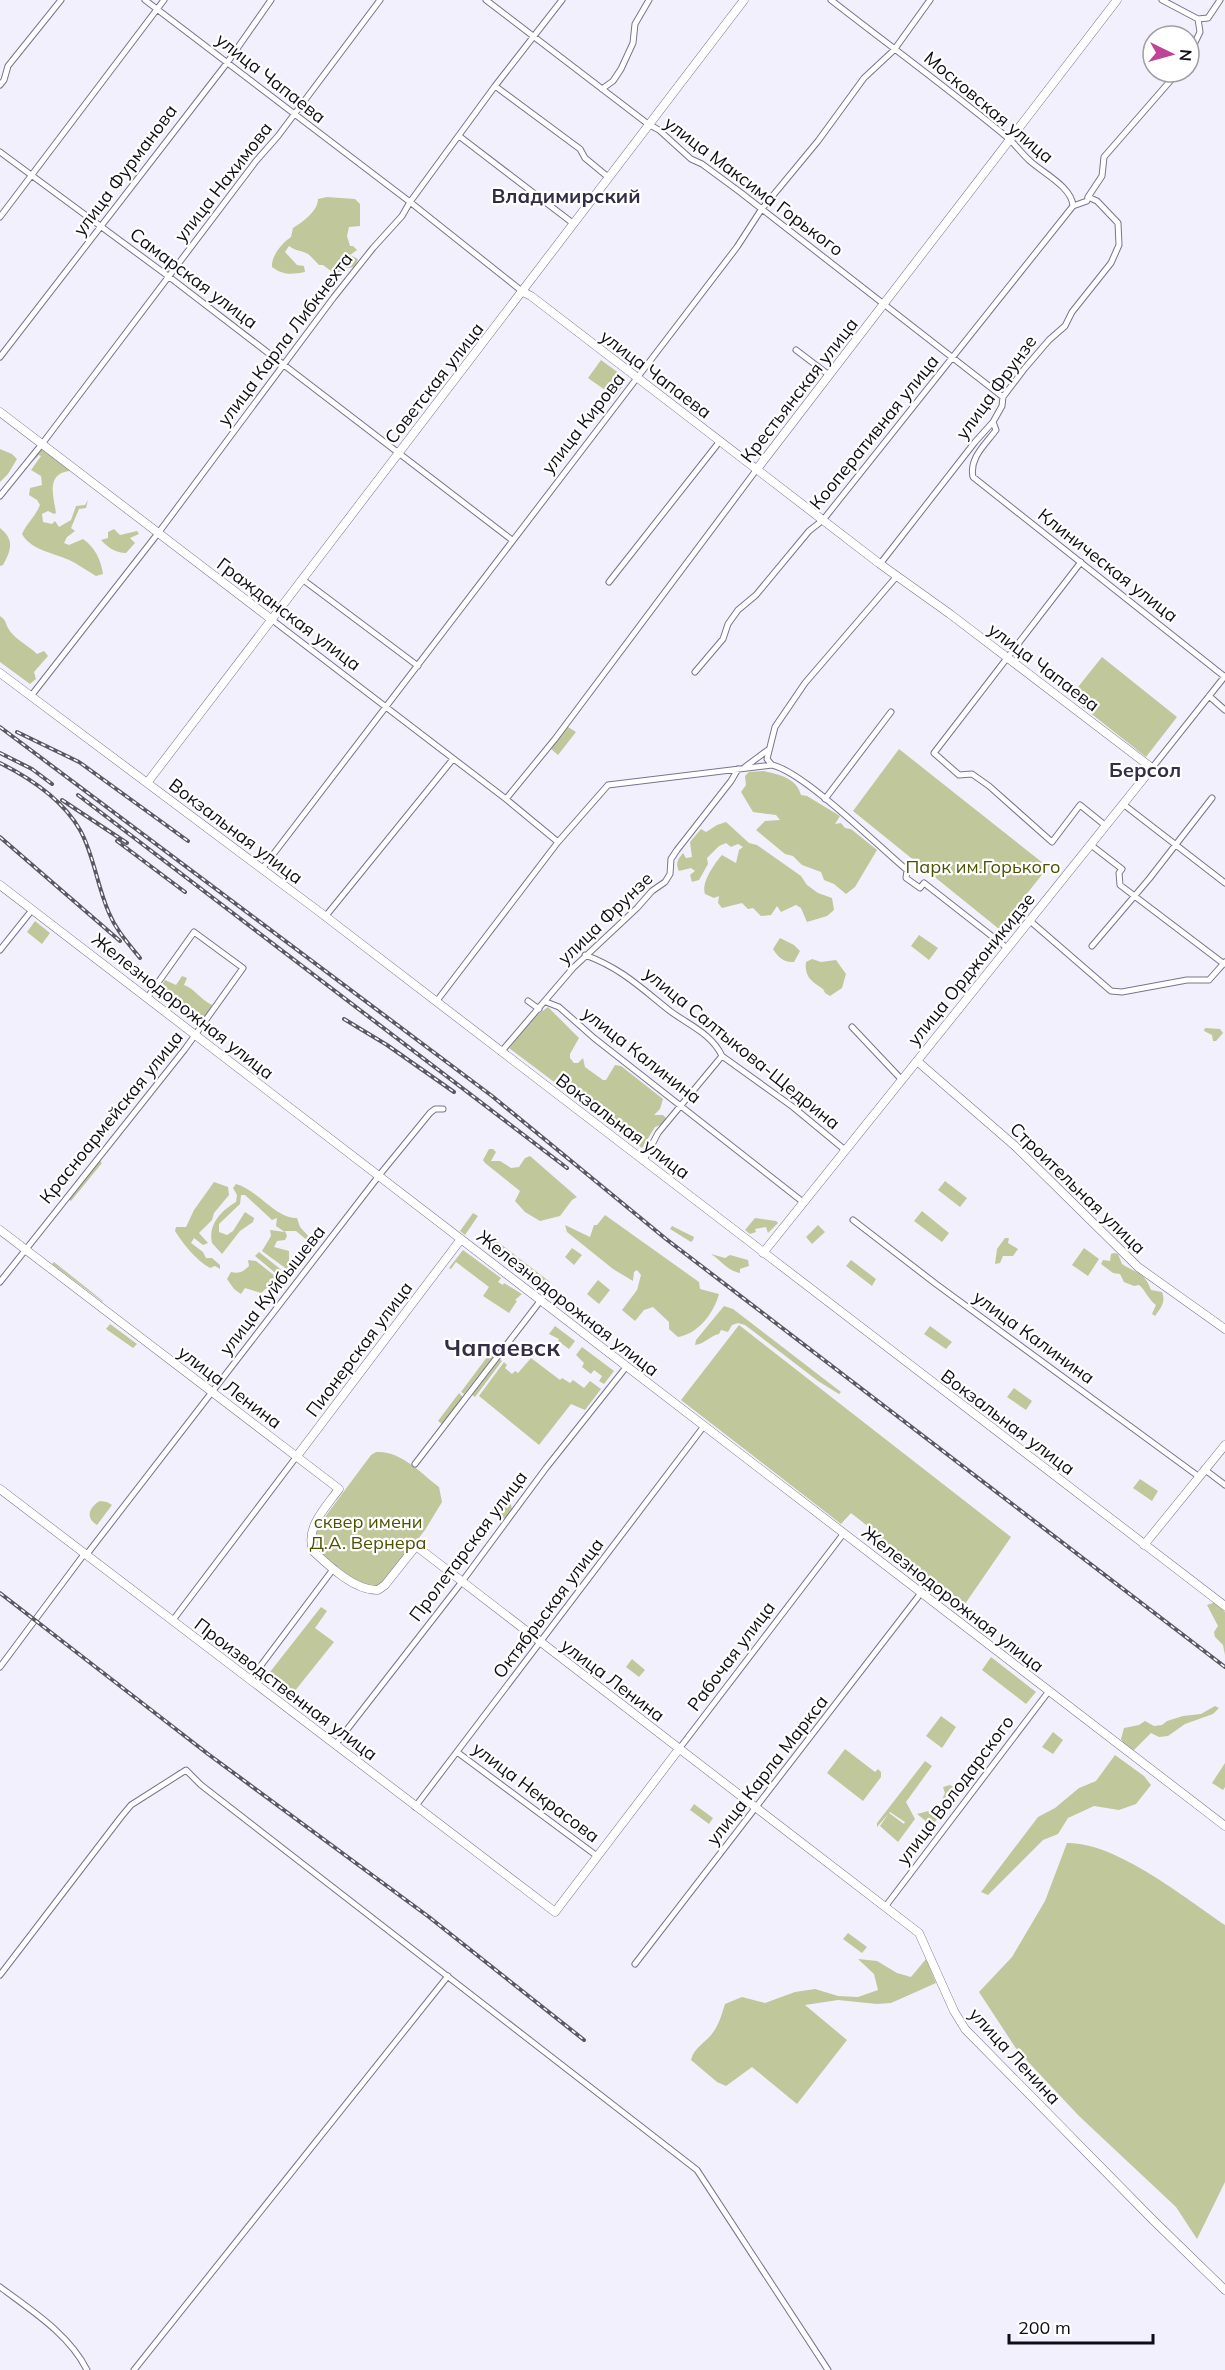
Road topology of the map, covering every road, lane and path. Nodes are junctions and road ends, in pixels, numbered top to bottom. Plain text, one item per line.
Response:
1 (61, 0) edge
2 (145, 0) edge
3 (164, 0) edge
4 (271, 0) edge
5 (380, 0) edge
6 (486, 0) edge
7 (562, 0) edge
8 (649, 0) edge
9 (744, 0) edge
10 (831, 0) edge
11 (930, 0) edge
12 (1117, 0) edge
13 (1162, 0) edge
14 (1220, 0) edge
15 (157, 9) junction
16 (1198, 19) junction
17 (1199, 24) edge
18 (533, 37) junction
19 (894, 50) junction
20 (227, 63) junction
21 (1168, 84) edge
22 (0, 85) edge
23 (495, 86) junction
24 (602, 89) junction
25 (293, 115) junction
26 (648, 124) junction
27 (459, 136) junction
28 (1010, 140) junction
29 (0, 152) edge
30 (30, 176) junction
31 (608, 177) junction
32 (1088, 197) junction
33 (410, 202) junction
34 (1073, 206) junction
35 (761, 210) junction
36 (0, 217) edge
37 (574, 224) junction
38 (101, 226) junction
39 (168, 276) junction
40 (523, 292) junction
41 (884, 303) junction
42 (796, 350) dead end
43 (0, 357) edge
44 (954, 357) junction
45 (283, 365) junction
46 (829, 375) junction
47 (637, 378) junction
48 (1004, 396) junction
49 (0, 412) edge
50 (993, 422) junction
51 (720, 441) junction
52 (42, 444) junction
53 (398, 454) junction
54 (757, 469) junction
55 (0, 496) edge
56 (823, 520) junction
57 (159, 532) junction
58 (512, 540) junction
59 (1081, 562) junction
60 (880, 564) junction
61 (897, 576) junction
62 (302, 579) junction
63 (609, 582) dead end
64 (271, 619) junction
65 (1006, 658) junction
66 (418, 666) junction
67 (695, 672) dead end
68 (0, 673) edge
69 (1225, 677) edge
70 (31, 696) junction
71 (1209, 696) junction
72 (385, 706) junction
73 (1225, 710) edge
74 (891, 712) dead end
75 (768, 750) junction
76 (453, 759) junction
77 (772, 765) junction
78 (741, 768) junction
79 (1152, 768) junction
80 (147, 783) junction
81 (1212, 798) dead end
82 (825, 799) junction
83 (506, 800) junction
84 (1123, 804) junction
85 (1106, 826) junction
86 (558, 842) junction
87 (1091, 845) junction
88 (1175, 846) junction
89 (262, 868) junction
90 (1225, 883) edge
91 (0, 885) edge
92 (1134, 895) junction
93 (32, 910) junction
94 (326, 917) junction
95 (1029, 920) junction
96 (1092, 946) dead end
97 (1007, 948) junction
98 (0, 950) edge
99 (585, 955) junction
100 (1224, 963) edge
101 (147, 998) junction
102 (528, 1000) dead end
103 (436, 1002) junction
104 (546, 1002) junction
105 (539, 1009) junction
106 (852, 1027) dead end
107 (196, 1035) junction
108 (501, 1052) junction
109 (722, 1056) junction
110 (917, 1061) junction
111 (902, 1080) junction
112 (681, 1105) junction
113 (443, 1109) dead end
114 (845, 1150) junction
115 (644, 1160) junction
116 (379, 1176) junction
117 (803, 1202) junction
118 (853, 1220) dead end
119 (0, 1230) edge
120 (461, 1239) junction
121 (26, 1249) junction
122 (763, 1253) junction
123 (0, 1282) edge
124 (541, 1300) junction
125 (1225, 1329) edge
126 (627, 1366) junction
127 (211, 1392) junction
128 (704, 1426) junction
129 (1225, 1445) edge
130 (297, 1456) junction
131 (416, 1464) dead end
132 (1204, 1469) junction
133 (1198, 1476) junction
134 (1225, 1485) edge
135 (0, 1489) edge
136 (844, 1533) junction
137 (1144, 1545) junction
138 (86, 1554) junction
139 (334, 1568) junction
140 (462, 1581) junction
141 (921, 1593) junction
142 (1225, 1606) edge
143 (173, 1620) junction
144 (540, 1643) junction
145 (0, 1667) edge
146 (250, 1680) junction
147 (1049, 1691) junction
148 (335, 1745) junction
149 (679, 1749) junction
150 (457, 1752) junction
151 (415, 1807) junction
152 (756, 1808) junction
153 (1225, 1826) edge
154 (597, 1856) junction
155 (885, 1907) junction
156 (555, 1912) joint
157 (635, 1964) dead end
158 (0, 1975) edge
159 (448, 1976) junction
160 (0, 2288) edge
161 (1225, 2290) edge
162 (87, 2370) edge
163 (134, 2370) edge
164 (828, 2370) edge

1 - 22 street
2 - 15 street, улица Чапаева
3 - 15 street
4 - 20 street, улица Фурманова
5 - 25 street, улица Нахимова
6 - 18 street, улица Максима Горького
7 - 18 street, улица Карла Либкнехта
8 - 24 street
9 - 26 street, Советская улица
10 - 19 street, Московская улица
11 - 19 street, улица Кирова
12 - 28 street, Крестьянская улица
13 - 16 street
14 - 16 street
15 - 20 street, улица Чапаева
15 - 30 street
16 - 17 street
18 - 23 street, улица Карла Либкнехта
18 - 24 street, улица Максима Горького
19 - 28 street, Московская улица
19 - 35 street, улица Кирова
20 - 25 street, улица Чапаева
20 - 38 street, улица Фурманова
21 - 32 street
23 - 27 street, улица Карла Либкнехта
23 - 31 street
24 - 26 street, улица Максима Горького
25 - 33 street, улица Чапаева
25 - 39 street, улица Нахимова
26 - 31 street, Советская улица
26 - 35 street, улица Максима Горького
27 - 33 street, улица Карла Либкнехта
27 - 37 street
28 - 34 street, Московская улица
28 - 41 street, Крестьянская улица
29 - 30 street, Самарская улица
30 - 36 street
30 - 38 street, Самарская улица
31 - 37 street, Советская улица
32 - 34 street
32 - 48 street, улица Фрунзе
33 - 40 street, улица Чапаева
33 - 45 street, улица Карла Либкнехта
34 - 44 street, Кооперативная улица
35 - 41 street, улица Максима Горького
35 - 47 street, улица Кирова
37 - 40 street, Советская улица
38 - 39 street, Самарская улица
38 - 43 street, улица Фурманова
39 - 45 street, Самарская улица
39 - 52 street, улица Нахимова
40 - 47 street, улица Чапаева
40 - 53 street, Советская улица
41 - 44 street, улица Максима Горького
41 - 46 street, Крестьянская улица
42 - 46 street
44 - 48 street, улица Максима Горького
44 - 56 street, Кооперативная улица
45 - 53 street, Самарская улица
45 - 57 street, улица Карла Либкнехта
46 - 54 street, Крестьянская улица
47 - 51 street, улица Чапаева
47 - 58 street, улица Кирова
48 - 50 street, улица Фрунзе
49 - 52 street, Гражданская улица
50 - 59 street, Клиническая улица
50 - 60 street, улица Фрунзе
51 - 54 street, улица Чапаева
51 - 63 street
52 - 55 street, улица Нахимова
52 - 57 street, Гражданская улица
53 - 58 street, Самарская улица
53 - 62 street, Советская улица
54 - 56 street, улица Чапаева
54 - 83 street, Крестьянская улица
56 - 60 street, улица Чапаева
56 - 67 street, Кооперативная улица
57 - 64 street, Гражданская улица
57 - 70 street, улица Карла Либкнехта
58 - 66 street, улица Кирова
59 - 65 street
59 - 69 street, Клиническая улица
60 - 61 street, улица Чапаева
61 - 65 street, улица Чапаева
61 - 75 street
62 - 64 street, Советская улица
62 - 66 street
64 - 72 street, Гражданская улица
64 - 80 street, Советская улица
65 - 79 street, улица Чапаева
65 - 85 street
66 - 72 street, улица Кирова
68 - 70 street, Вокзальная улица
69 - 71 street, улица Орджоникидзе
70 - 80 street, Вокзальная улица
71 - 73 street
71 - 79 street, улица Орджоникидзе
72 - 76 street, Гражданская улица
72 - 89 street, улица Кирова
74 - 82 street
75 - 77 street
75 - 78 street
76 - 83 street, Гражданская улица
76 - 94 street
77 - 78 street
77 - 82 street
78 - 86 street
78 - 99 street, улица Фрунзе
79 - 84 street, улица Орджоникидзе
80 - 89 street, Вокзальная улица
81 - 88 street
82 - 97 street
83 - 86 street, Гражданская улица
84 - 85 street, улица Орджоникидзе
84 - 88 street
85 - 87 street, улица Орджоникидзе
86 - 103 street
87 - 92 street
87 - 95 street, улица Орджоникидзе
88 - 90 street
88 - 92 street
89 - 94 street, Вокзальная улица
91 - 93 street, Железнодорожная улица
92 - 96 street
92 - 100 street
93 - 98 street
93 - 101 street, Железнодорожная улица
94 - 103 street, Вокзальная улица
95 - 97 street, улица Орджоникидзе
95 - 100 street
97 - 110 street, улица Орджоникидзе
99 - 104 street, улица Фрунзе
99 - 109 street, улица Салтыкова-Щедрина
101 - 107 street, Железнодорожная улица
101 - 107 street, Красноармейская улица
102 - 105 street
103 - 108 street, Вокзальная улица
104 - 105 street, улица Фрунзе
104 - 112 street, улица Калинина
105 - 108 street, улица Фрунзе
106 - 111 street
107 - 116 street, Железнодорожная улица
107 - 121 street, Красноармейская улица
108 - 115 street, Вокзальная улица
109 - 112 street
109 - 114 street, улица Салтыкова-Щедрина
110 - 111 street, улица Орджоникидзе
110 - 125 street, Строительная улица
111 - 114 street, улица Орджоникидзе
112 - 115 street
112 - 117 street, улица Калинина
113 - 116 street, улица Куйбышева
114 - 117 street, улица Орджоникидзе
115 - 122 street, Вокзальная улица
116 - 120 street, Железнодорожная улица
116 - 127 street, улица Куйбышева
117 - 122 street, улица Орджоникидзе
118 - 133 street, улица Калинина
119 - 121 street, улица Ленина
120 - 124 street, Железнодорожная улица
120 - 130 street, Пионерская улица
121 - 123 street, Красноармейская улица
121 - 127 street, улица Ленина
122 - 137 street, Вокзальная улица
124 - 126 street, Железнодорожная улица
124 - 131 street
126 - 128 street, Железнодорожная улица
126 - 140 street, Пролетарская улица
127 - 130 street, улица Ленина
127 - 138 street, улица Куйбышева
128 - 136 street, Железнодорожная улица
128 - 144 street, Октябрьская улица
129 - 132 street
130 - 139 street, улица Ленина
130 - 143 street, Пионерская улица
132 - 133 street
132 - 134 street
133 - 137 street
135 - 138 street, Производственная улица
136 - 141 street, Железнодорожная улица
136 - 149 street, Рабочая улица
137 - 142 street, Вокзальная улица
138 - 143 street, Производственная улица
138 - 145 street, улица Куйбышева
139 - 140 street, улица Ленина
139 - 146 street
140 - 144 street, улица Ленина
140 - 148 street, Пролетарская улица
141 - 147 street, Железнодорожная улица
141 - 152 street, улица Карла Маркса
143 - 146 street, Производственная улица
144 - 149 street, улица Ленина
144 - 150 street, Октябрьская улица
146 - 148 street, Производственная улица
147 - 153 street, Железнодорожная улица
147 - 155 street, улица Володарского
148 - 151 street, Производственная улица
149 - 152 street, улица Ленина
149 - 154 street, Рабочая улица
150 - 151 street, Октябрьская улица
150 - 154 street, улица Некрасова
151 - 156 street, Производственная улица
152 - 155 street, улица Ленина
152 - 157 street, улица Карла Маркса
154 - 156 street, Рабочая улица
155 - 161 street, улица Ленина
158 - 159 street
159 - 163 street
159 - 164 street
160 - 162 street

